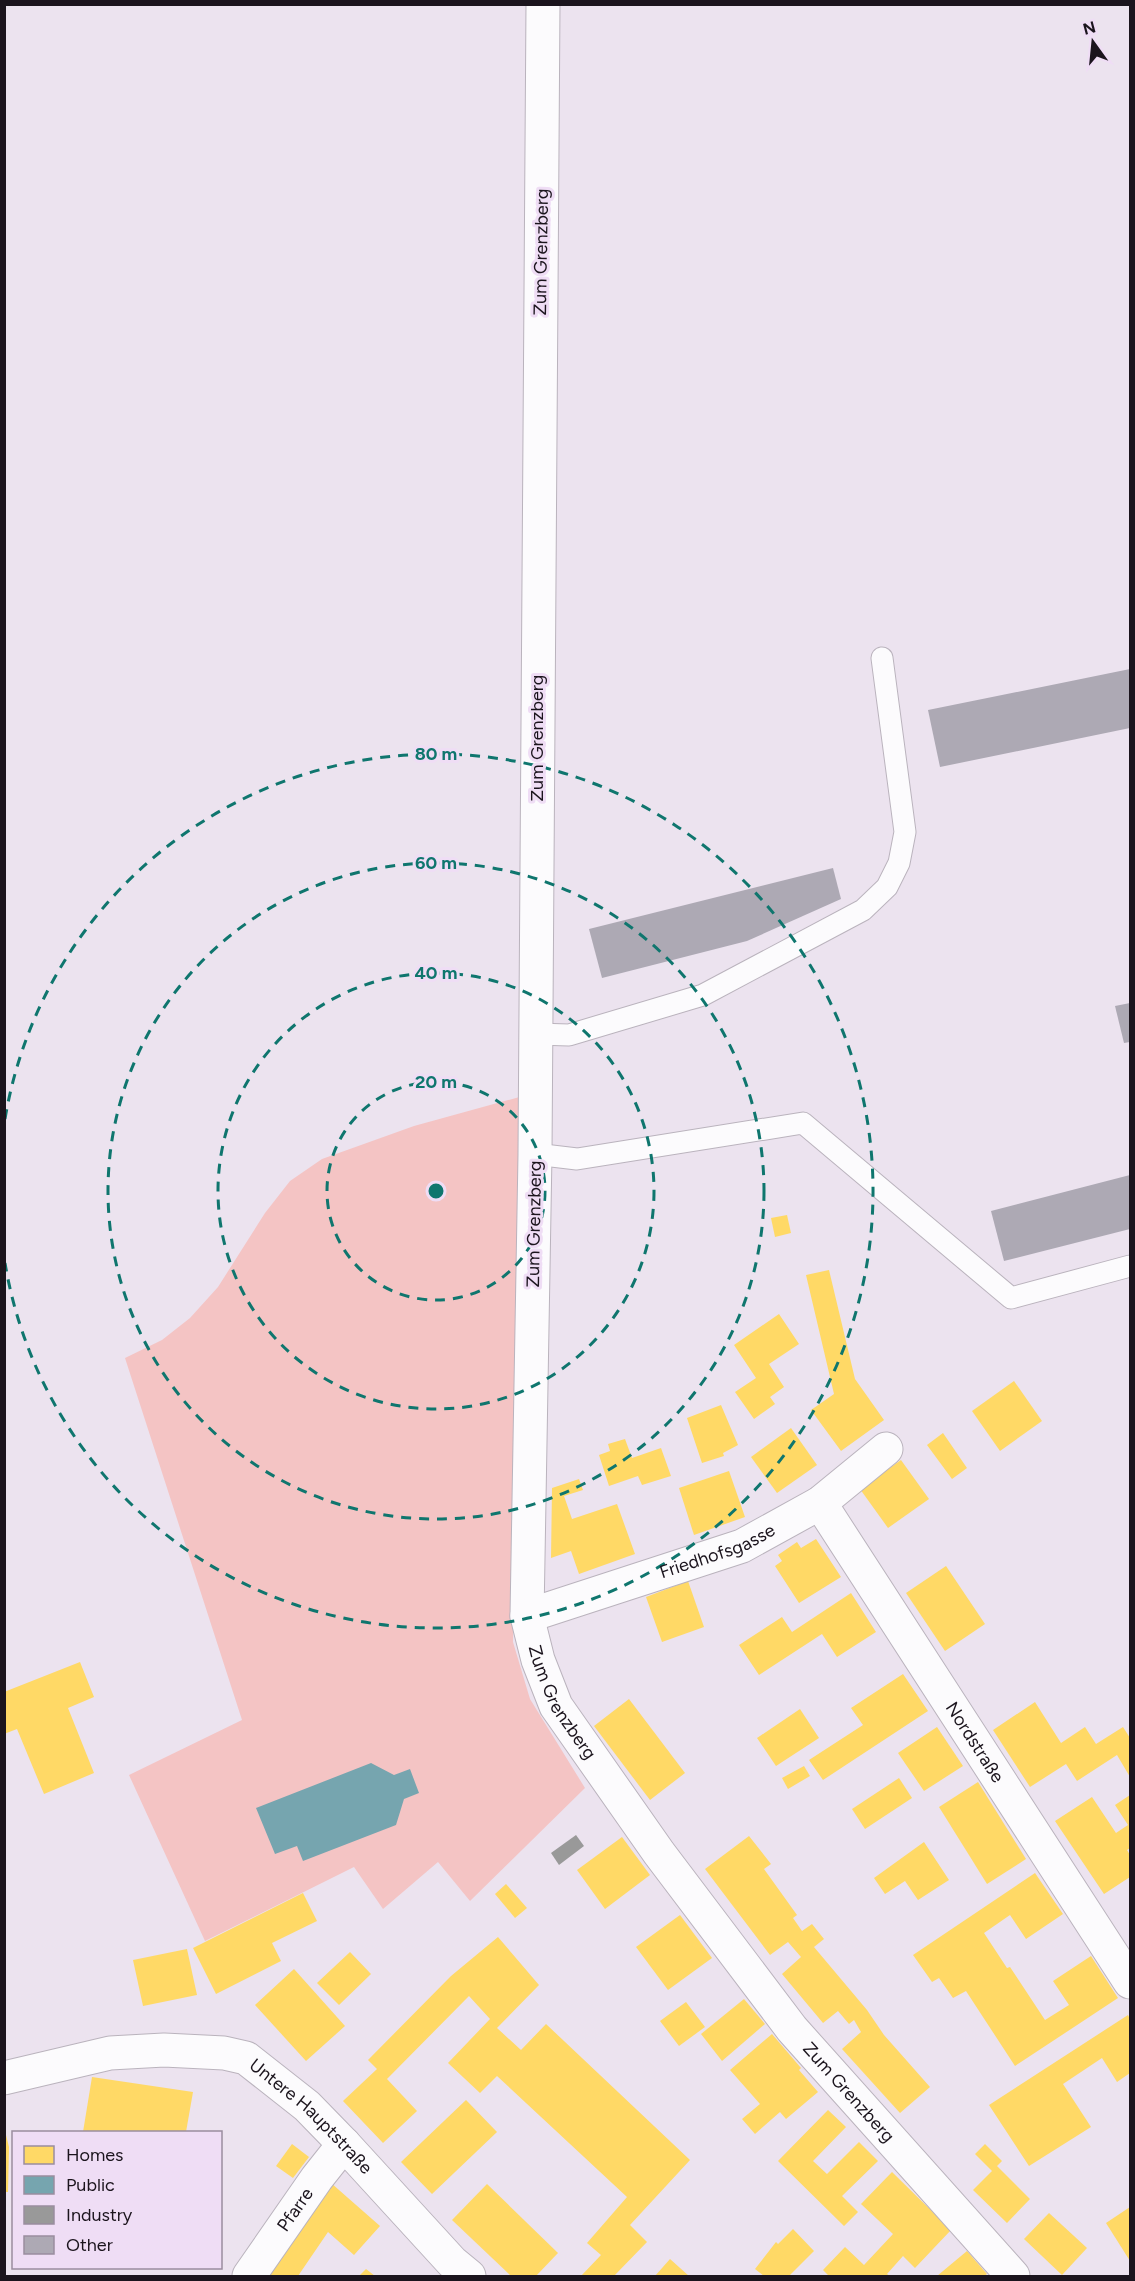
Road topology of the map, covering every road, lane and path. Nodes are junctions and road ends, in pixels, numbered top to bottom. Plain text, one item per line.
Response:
1 (543, 4) edge
2 (882, 658) dead end
3 (536, 1034) junction
4 (535, 1154) junction
5 (1131, 1266) edge
6 (886, 1449) dead end
7 (820, 1503) junction
8 (527, 1616) junction
9 (1131, 1982) edge
10 (4, 2078) edge
11 (344, 2144) junction
12 (249, 2277) edge
13 (469, 2277) edge
14 (1013, 2277) edge

1 - 3 street, Zum Grenzberg
2 - 3 lane
3 - 4 street, Zum Grenzberg
4 - 5 lane
4 - 8 street, Zum Grenzberg
6 - 7 street, Friedhofsgasse
7 - 8 street, Friedhofsgasse
7 - 9 street, Nordstraße
8 - 14 street, Zum Grenzberg
10 - 11 street, Untere Hauptstraße
11 - 12 street, Pfarre
11 - 13 street, Untere Hauptstraße

